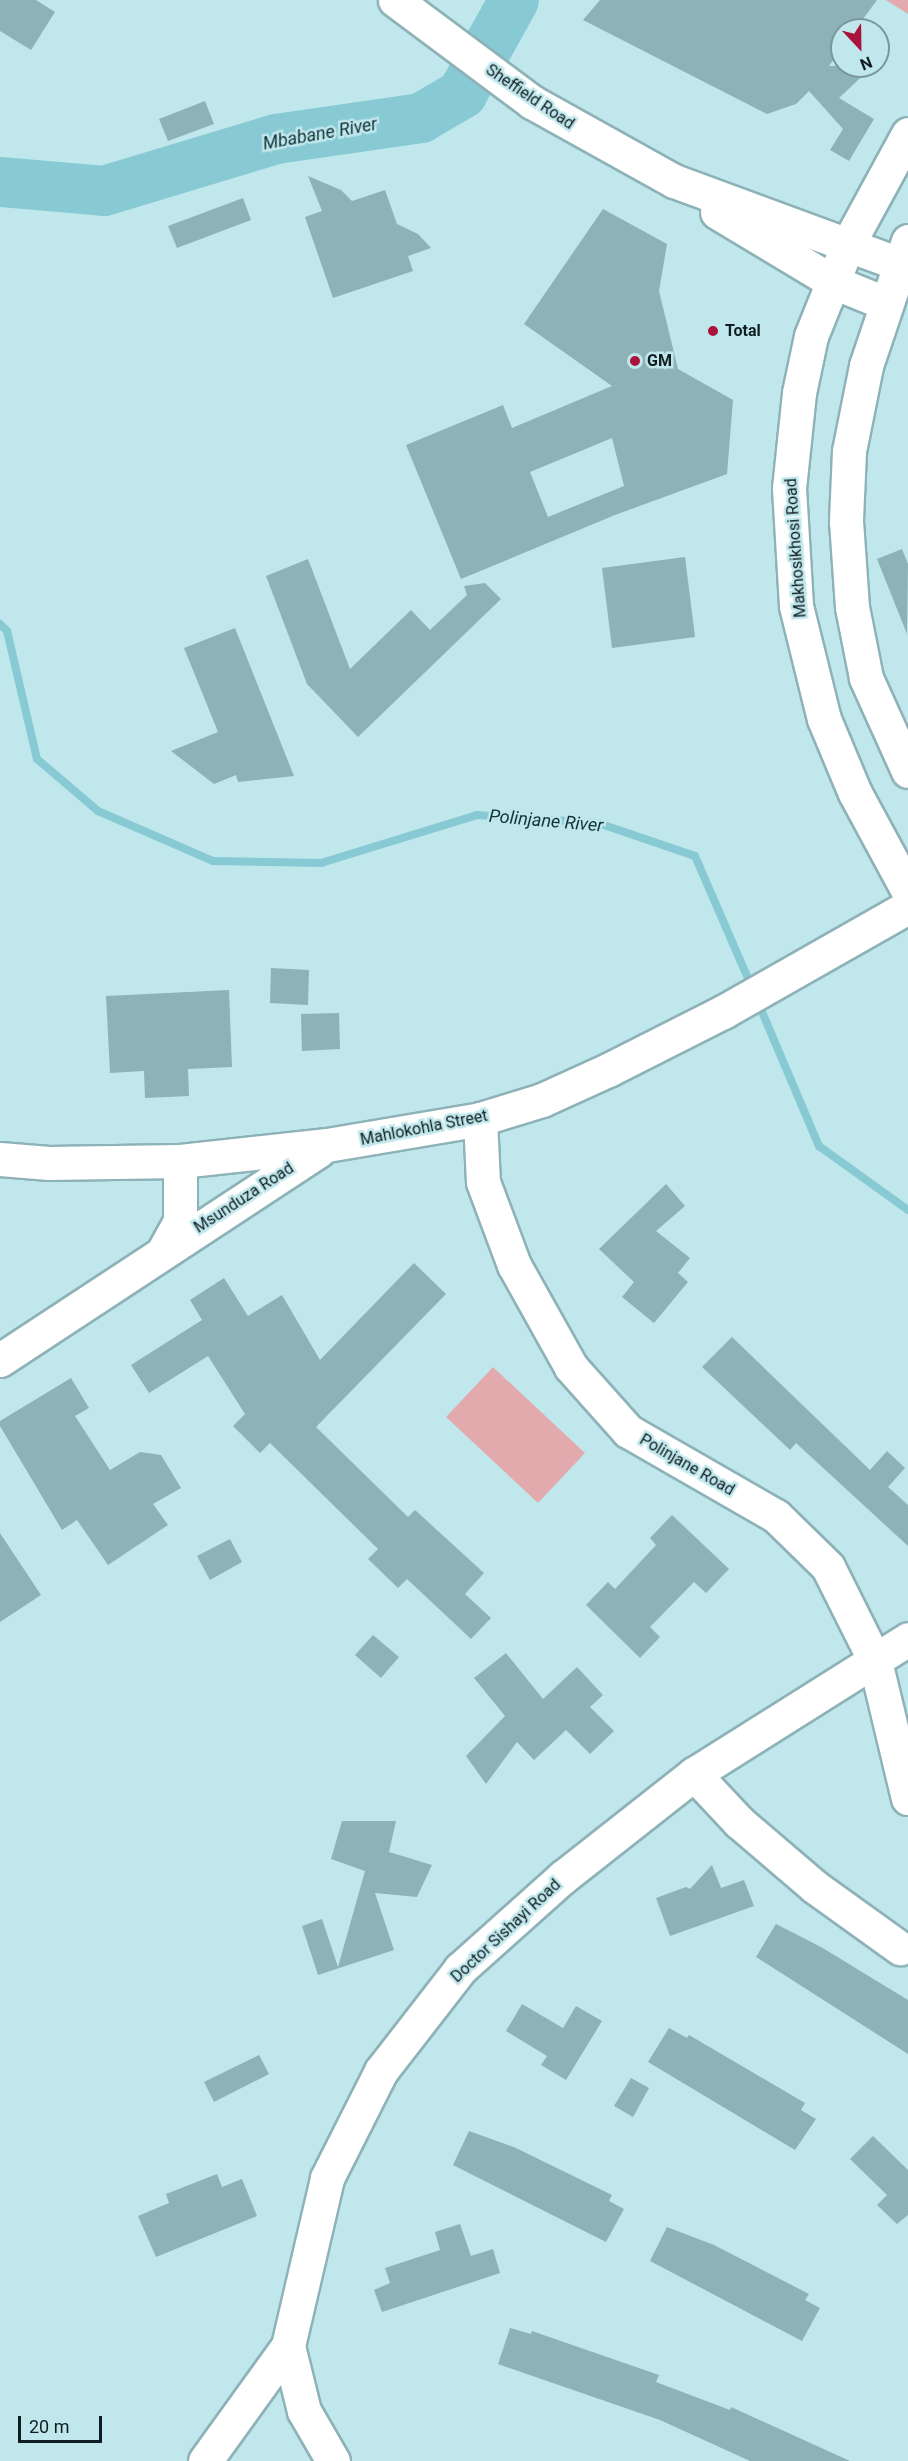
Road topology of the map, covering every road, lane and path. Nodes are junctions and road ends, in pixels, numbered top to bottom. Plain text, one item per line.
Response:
1 (395, 0) edge
2 (908, 134) edge
3 (674, 181) junction
4 (848, 244) junction
5 (904, 253) edge
6 (833, 282) junction
7 (885, 303) junction
8 (908, 771) edge
9 (908, 891) edge
10 (908, 907) edge
11 (480, 1119) junction
12 (327, 1145) junction
13 (0, 1159) edge
14 (180, 1161) junction
15 (163, 1252) junction
16 (0, 1360) edge
17 (908, 1640) edge
18 (875, 1661) junction
19 (694, 1774) junction
20 (908, 1798) edge
21 (900, 1948) dead end
22 (288, 2346) junction
23 (205, 2461) edge
24 (333, 2461) edge

1 - 3 street, Sheffield Road
2 - 4 street, Makhosikhosi Road
3 - 4 street, Sheffield Road
3 - 6 street, Sheffield Road
4 - 5 street, Sheffield Road
4 - 6 street, Makhosikhosi Road
5 - 7 street
6 - 7 street, Sheffield Road
6 - 9 street, Makhosikhosi Road
7 - 8 street
10 - 11 street, Mahlokohla Street
11 - 12 street, Mahlokohla Street
11 - 18 street, Polinjane Road
12 - 14 street, Mahlokohla Street
12 - 15 street, Msunduza Road
13 - 14 street, Mahlokohla Street
14 - 15 street, Msunduza Road
15 - 16 street, Msunduza Road
17 - 18 street, Doctor Sishayi Road
18 - 19 street, Doctor Sishayi Road
18 - 20 street, Polinjane Road
19 - 21 street
19 - 22 street, Doctor Sishayi Road
22 - 23 street
22 - 24 street, Doctor Sishayi Road

